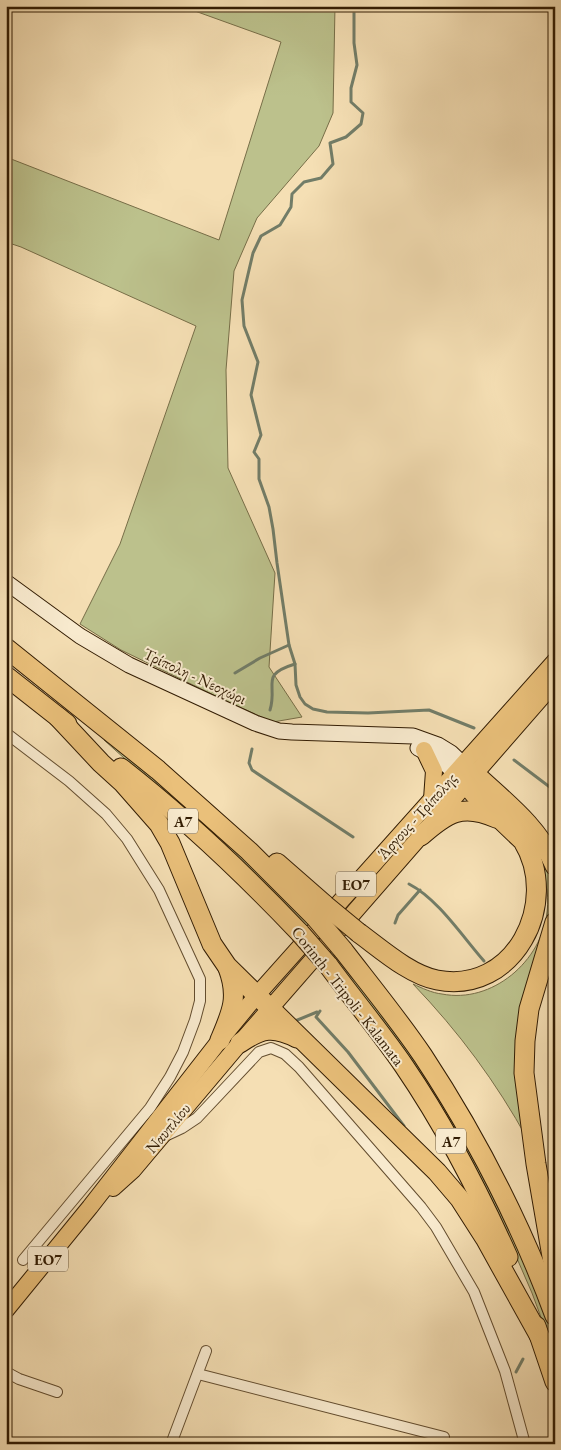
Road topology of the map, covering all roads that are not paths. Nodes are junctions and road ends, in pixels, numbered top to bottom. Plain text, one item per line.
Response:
1 (6, 582) edge
2 (6, 648) edge
3 (555, 661) edge
4 (6, 676) edge
5 (555, 682) edge
6 (58, 717) junction
7 (6, 733) edge
8 (392, 735) junction
9 (424, 750) junction
10 (465, 774) junction
11 (432, 799) junction
12 (500, 820) junction
13 (421, 836) junction
14 (555, 866) edge
15 (320, 911) junction
16 (555, 922) edge
17 (227, 966) junction
18 (257, 995) junction
19 (271, 1009) junction
20 (220, 1040) junction
21 (302, 1041) junction
22 (240, 1043) junction
23 (159, 1139) junction
24 (90, 1207) junction
25 (24, 1260) dead end
26 (555, 1274) edge
27 (6, 1310) edge
28 (555, 1316) edge
29 (540, 1337) junction
30 (206, 1351) dead end
31 (6, 1372) edge
32 (198, 1374) junction
33 (555, 1382) edge
34 (57, 1392) dead end
35 (444, 1437) dead end
36 (171, 1444) edge
37 (525, 1444) edge

1 - 8 main road, Τρίπολη - Νεοχώρι
2 - 15 highway, Corinth - Tripoli - Kalamata / Α7
3 - 10 main road, Άργους - Τρίπολης / ΕΟ7
4 - 6 highway, Corinth - Tripoli - Kalamata / Α7
5 - 10 main road, Άργους - Τρίπολης / ΕΟ7
6 - 17 highway
6 - 29 highway, Corinth - Tripoli - Kalamata / Α7, bridge
7 - 25 street
8 - 9 main road, Τρίπολη - Νεοχώρι
8 - 10 main road, Τρίπολη - Νεοχώρι
9 - 10 main road, Τρίπολη - Νεοχώρι
9 - 11 main road
10 - 11 main road, Άργους - Τρίπολης / ΕΟ7
10 - 12 highway
10 - 13 main road, Άργους - Τρίπολης / ΕΟ7
10 - 14 highway
11 - 18 main road, Άργους - Τρίπολης / ΕΟ7
12 - 13 highway
12 - 15 highway, bridge
13 - 19 main road, Άργους - Τρίπολης / ΕΟ7
15 - 28 highway, Corinth - Tripoli - Kalamata / Α7, bridge
16 - 26 highway
17 - 18 highway
17 - 20 highway
18 - 19 highway
18 - 20 main road, Άργους - Τρίπολης / ΕΟ7
19 - 21 highway
19 - 22 main road, Άργους - Τρίπολης / ΕΟ7
20 - 24 main road, Ναυπλίου / ΕΟ7
21 - 22 highway
21 - 29 highway
22 - 23 main road, Ναυπλίου / ΕΟ7
23 - 24 main road, Ναυπλίου / ΕΟ7
23 - 37 street
24 - 27 main road, Ναυπλίου / ΕΟ7
29 - 33 highway, Corinth - Tripoli - Kalamata / Α7
30 - 32 street
31 - 34 street
32 - 35 street
32 - 36 street

